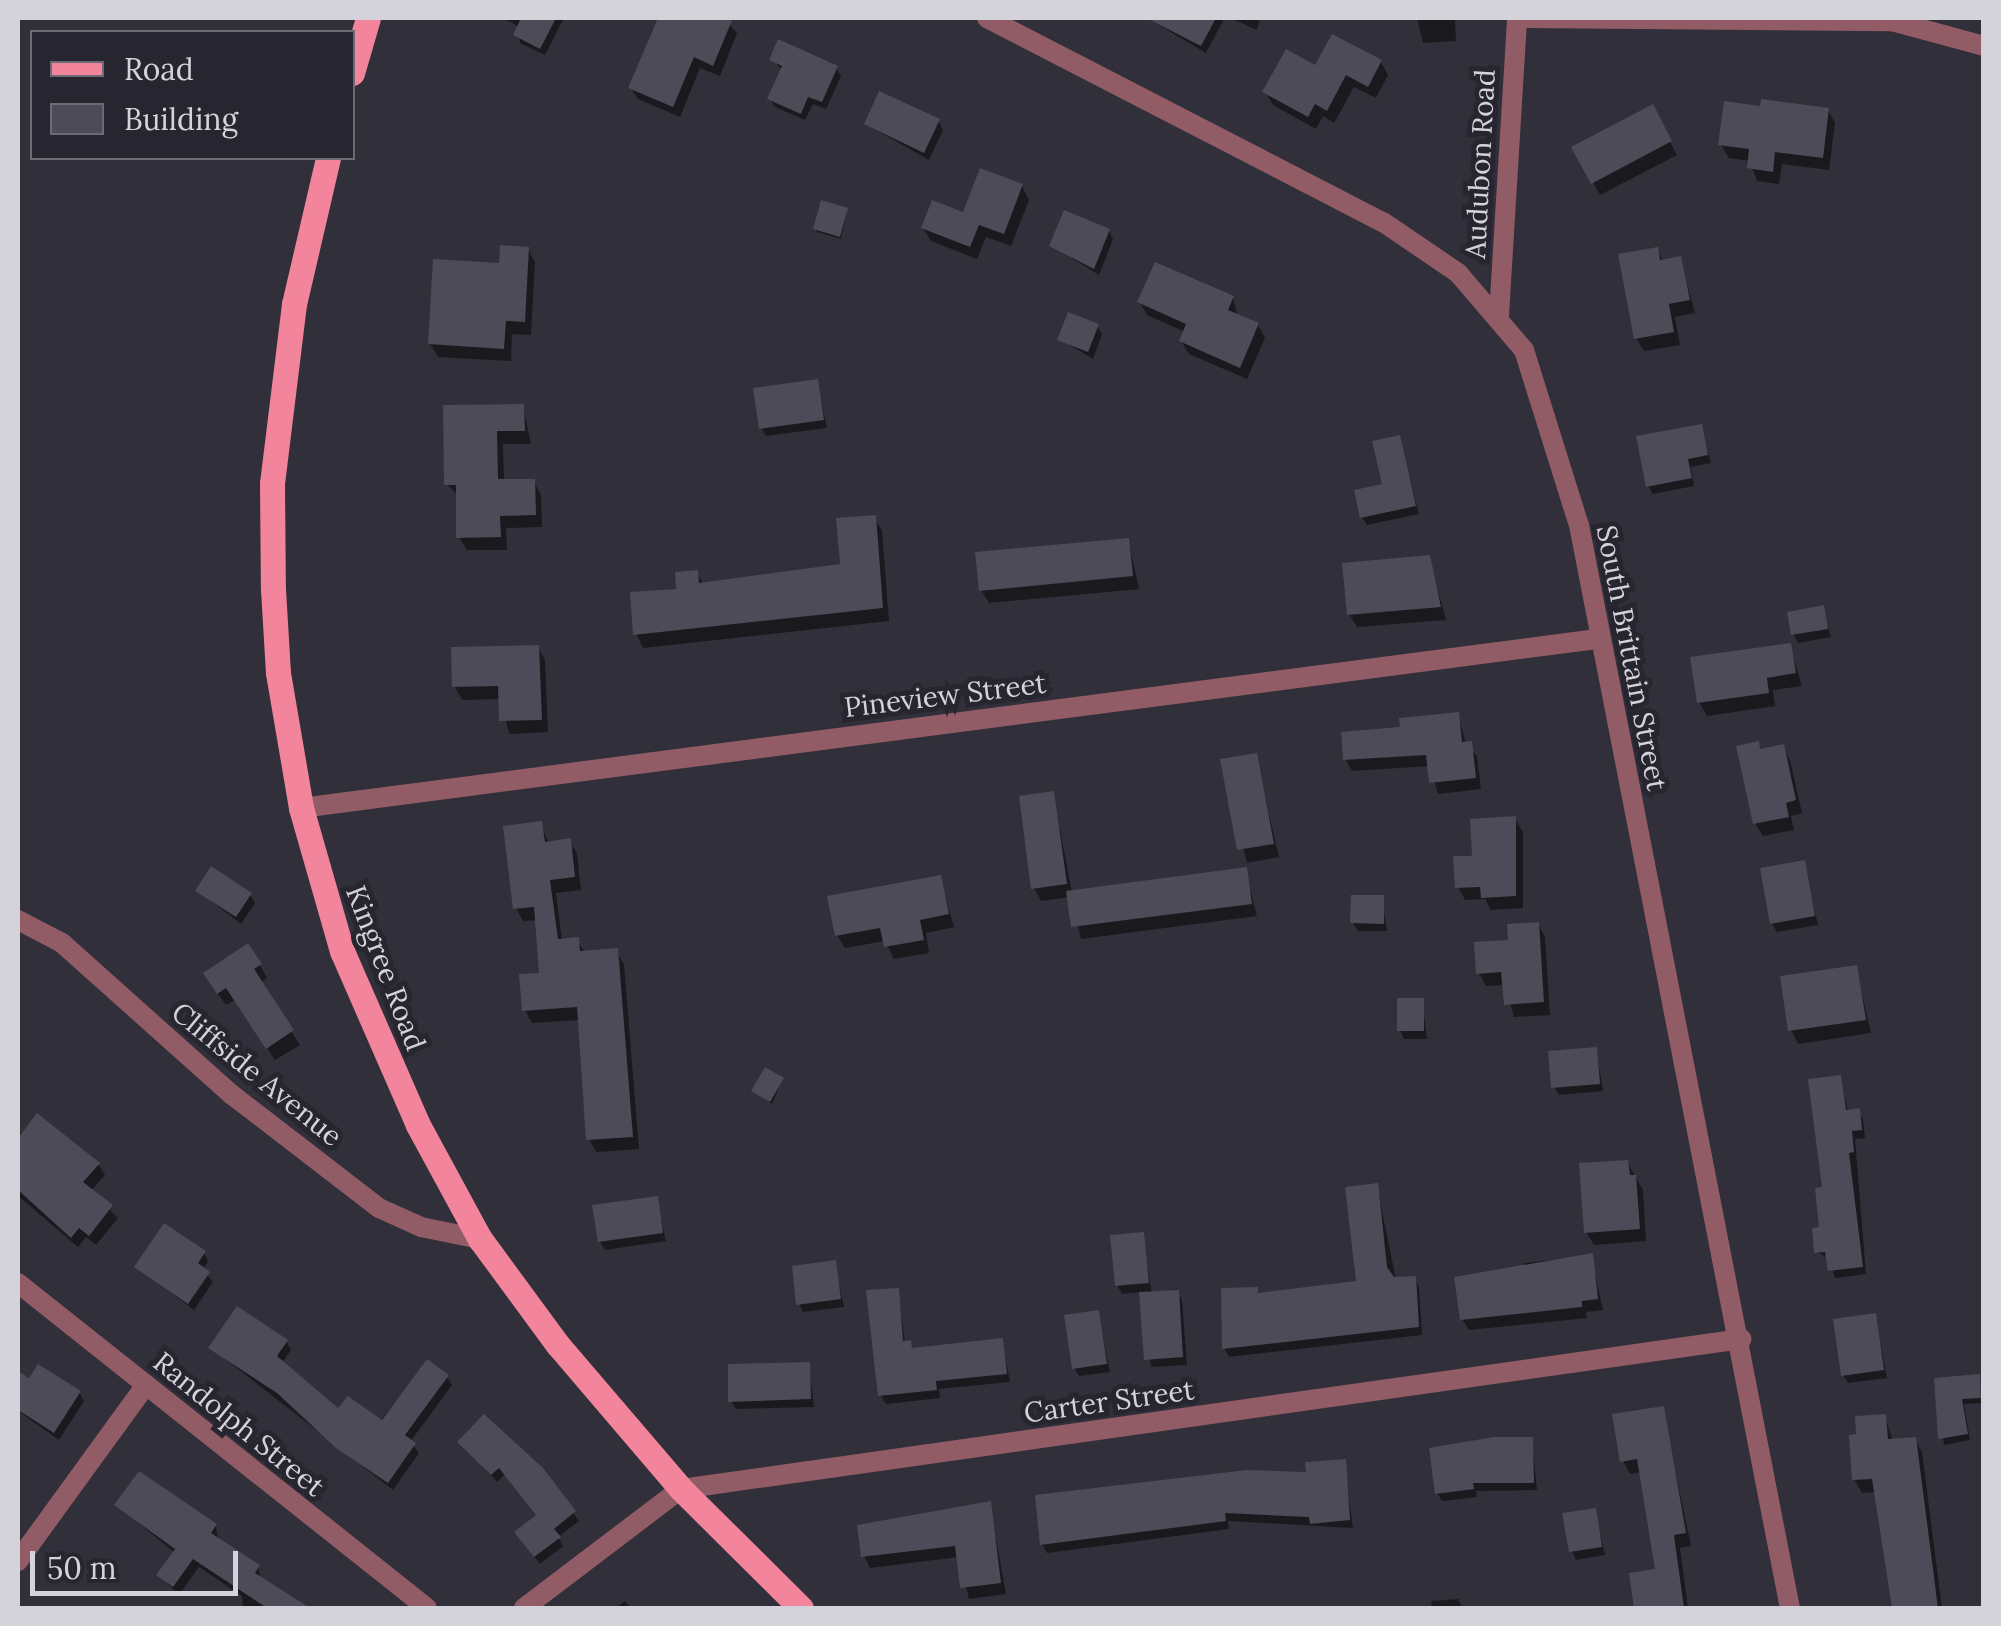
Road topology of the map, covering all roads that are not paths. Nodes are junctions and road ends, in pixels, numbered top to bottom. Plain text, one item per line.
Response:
1 (368, 18) edge
2 (987, 18) edge
3 (1517, 18) edge
4 (1984, 46) edge
5 (355, 63) edge
6 (328, 160) edge
7 (1499, 315) junction
8 (1597, 639) junction
9 (301, 808) junction
10 (18, 920) edge
11 (480, 1239) junction
12 (18, 1283) edge
13 (1741, 1339) junction
14 (146, 1385) junction
15 (681, 1489) junction
16 (18, 1561) edge
17 (426, 1608) edge
18 (524, 1608) edge
19 (801, 1608) edge
20 (1790, 1608) edge

1 - 5 main road
2 - 7 street, South Brittain Street
3 - 4 street
3 - 7 street, Audubon Road
6 - 9 main road, Kingree Road
7 - 8 street, South Brittain Street
8 - 9 street, Pineview Street
8 - 13 street, South Brittain Street
9 - 11 main road, Kingree Road
10 - 11 street, Cliffside Avenue
11 - 15 main road, Kingree Road
12 - 14 street, Randolph Street
13 - 15 street, Carter Street
13 - 20 street, South Brittain Street
14 - 16 street
14 - 17 street, Randolph Street
15 - 18 street, Carter Street
15 - 19 main road, Kingree Road

